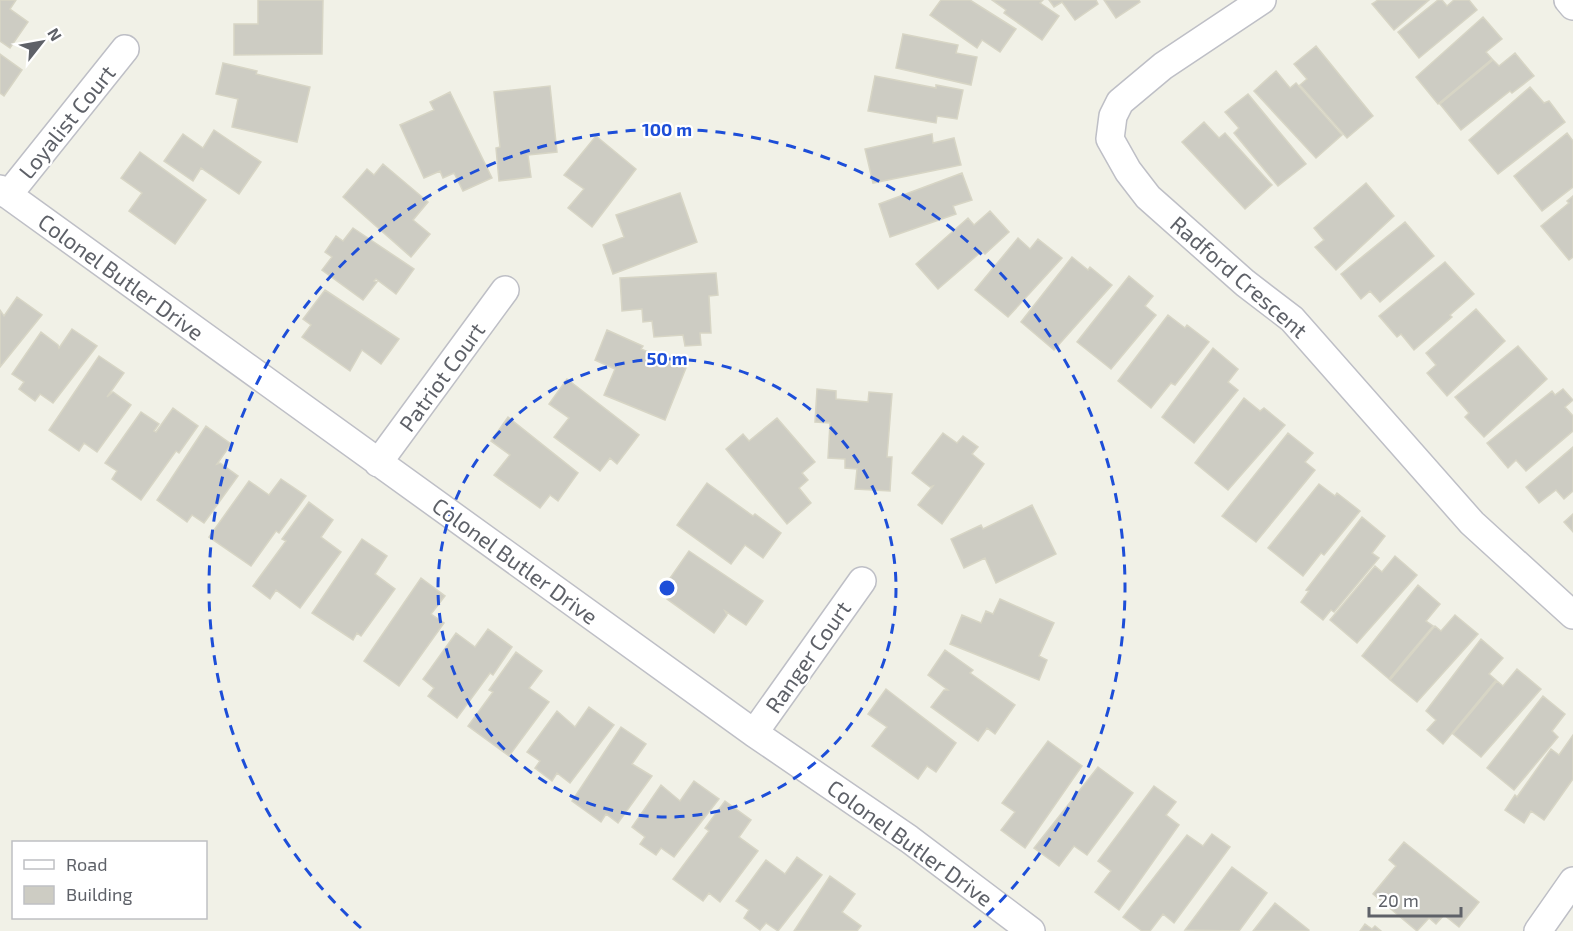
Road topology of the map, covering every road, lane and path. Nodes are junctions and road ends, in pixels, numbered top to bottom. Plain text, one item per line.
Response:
1 (1262, 0) edge
2 (1568, 0) edge
3 (1573, 6) edge
4 (125, 49) dead end
5 (4, 192) edge
6 (505, 290) dead end
7 (378, 463) junction
8 (862, 581) dead end
9 (1573, 615) edge
10 (754, 733) junction
11 (1573, 881) edge
12 (1031, 931) edge
13 (1538, 931) edge

1 - 9 street, Radford Crescent
2 - 3 street
4 - 5 street, Loyalist Court
5 - 7 street, Colonel Butler Drive
6 - 7 street, Patriot Court
7 - 10 street, Colonel Butler Drive
8 - 10 street, Ranger Court
10 - 12 street, Colonel Butler Drive
11 - 13 street

